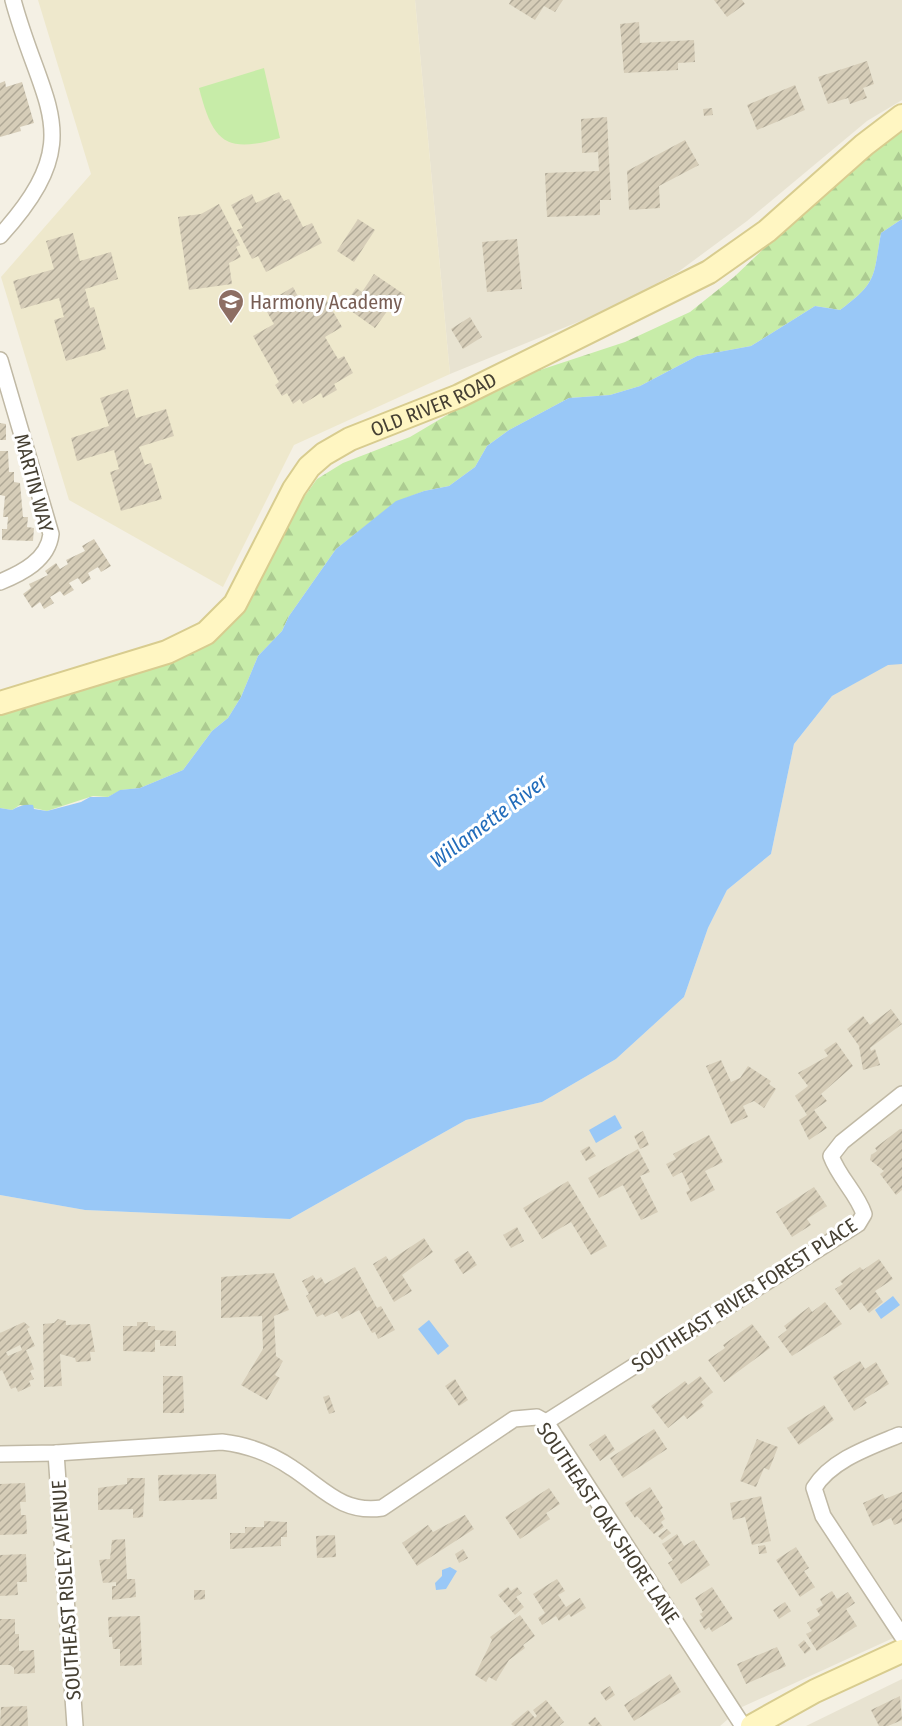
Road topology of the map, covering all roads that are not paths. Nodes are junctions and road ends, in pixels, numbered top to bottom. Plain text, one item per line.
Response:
1 (14, 0) edge
2 (902, 116) edge
3 (0, 236) edge
4 (0, 360) edge
5 (0, 582) edge
6 (0, 703) edge
7 (902, 1094) edge
8 (546, 1422) junction
9 (899, 1435) dead end
10 (56, 1453) junction
11 (0, 1454) edge
12 (902, 1636) edge
13 (902, 1651) edge
14 (75, 1726) edge
15 (743, 1726) edge
16 (752, 1726) edge

1 - 3 street
2 - 6 street, OLD RIVER ROAD
4 - 5 street, MARTIN WAY
7 - 8 street, SOUTHEAST RIVER FOREST PLACE
8 - 10 street, SOUTHEAST OAK SHORE LANE
8 - 15 street, SOUTHEAST OAK SHORE LANE
9 - 12 street
10 - 11 street, SOUTHEAST OAK SHORE LANE
10 - 14 street, SOUTHEAST RISLEY AVENUE
13 - 16 street

